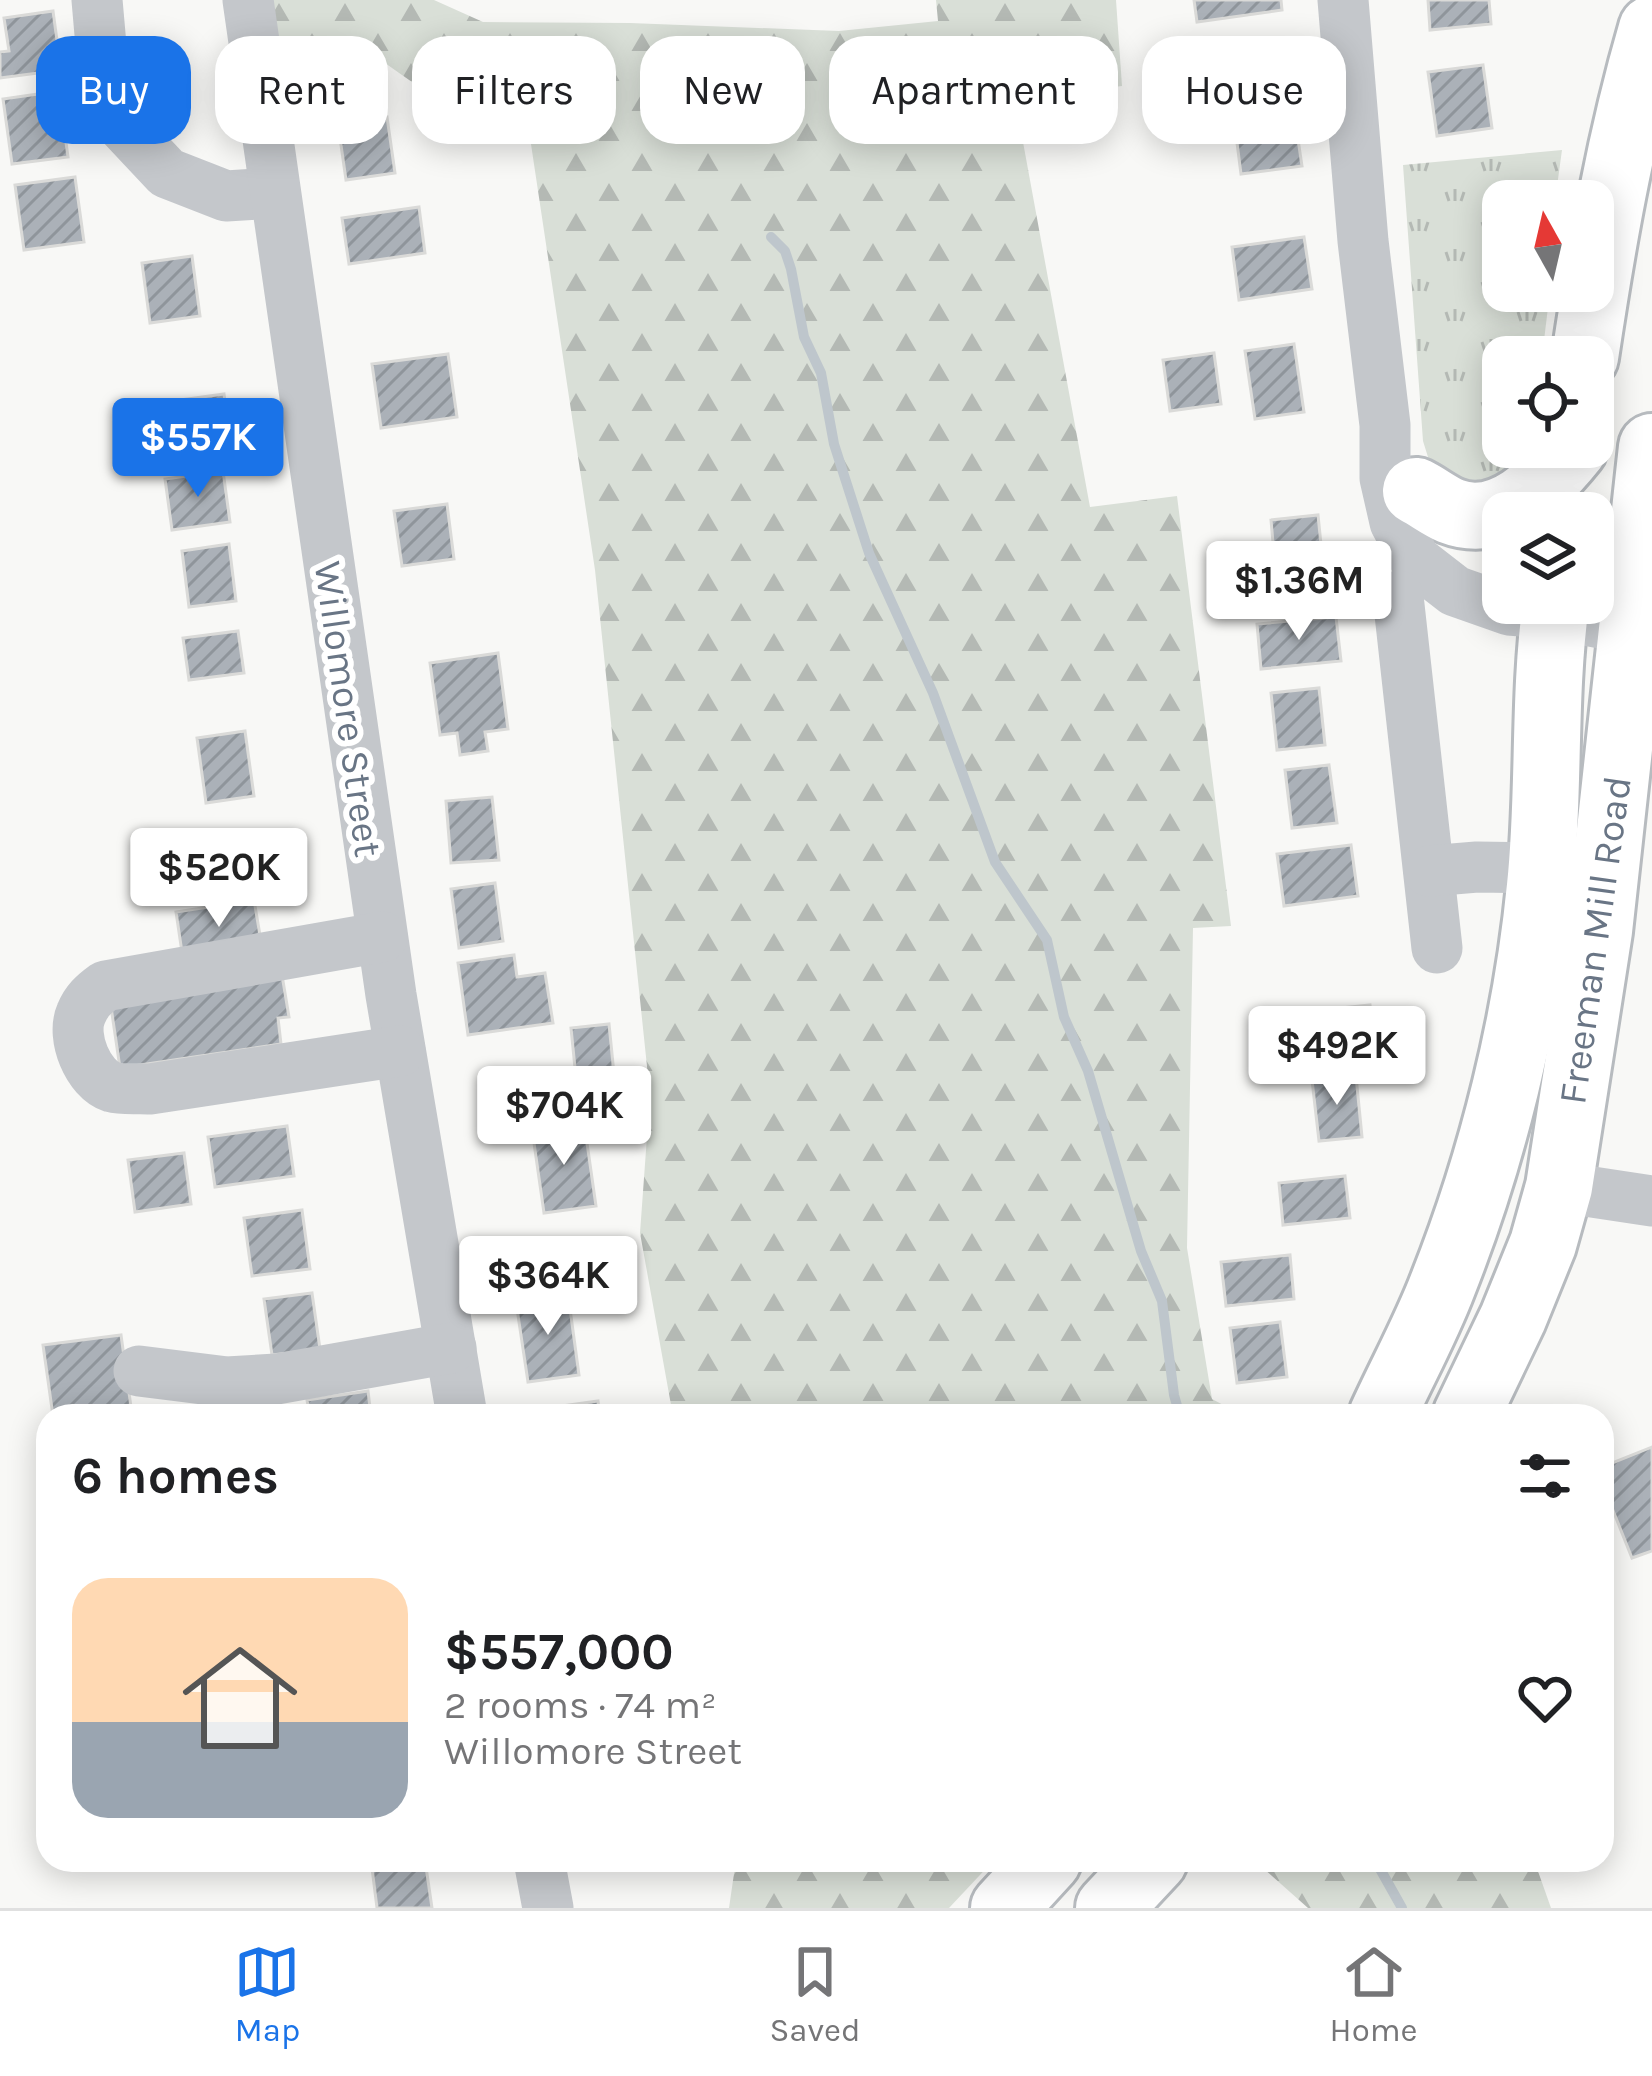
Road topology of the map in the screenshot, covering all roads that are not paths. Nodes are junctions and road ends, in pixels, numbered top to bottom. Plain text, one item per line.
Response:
1 (97, 0) edge
2 (248, 0) edge
3 (1343, 0) edge
4 (1652, 29) edge
5 (274, 193) junction
6 (1588, 336) edge
7 (1385, 425) junction
8 (1652, 447) edge
9 (1558, 468) edge
10 (1417, 491) junction
11 (1482, 538) edge
12 (1614, 565) edge
13 (1399, 596) dead end
14 (1482, 600) edge
15 (1594, 624) edge
16 (1600, 624) edge
17 (1634, 773) edge
18 (1541, 868) junction
19 (1429, 871) junction
20 (382, 937) junction
21 (1437, 948) dead end
22 (400, 1051) junction
23 (1559, 1187) junction
24 (1652, 1201) edge
25 (451, 1348) junction
26 (139, 1371) dead end
27 (460, 1404) edge
28 (1388, 1404) edge
29 (1472, 1404) edge
30 (541, 1872) edge
31 (1037, 1872) edge
32 (1143, 1872) edge
33 (548, 1908) edge
34 (1004, 1908) edge
35 (1109, 1908) edge

1 - 5 street
2 - 5 street, Willomore Street
3 - 7 street
4 - 6 main road
5 - 20 street, Willomore Street
7 - 10 street
7 - 14 street
8 - 12 main road, Freeman Mill Road
9 - 10 main road
10 - 11 street
13 - 19 street
15 - 18 main road, Freeman Mill Road
16 - 17 main road, Freeman Mill Road
17 - 23 main road, Freeman Mill Road
18 - 19 street
18 - 28 main road, Freeman Mill Road
19 - 21 street
20 - 22 street, Willomore Street
20 - 22 street
22 - 25 street, Willomore Street
23 - 24 street
23 - 29 main road, Freeman Mill Road
25 - 26 street
25 - 27 street, Willomore Street
30 - 33 street
31 - 34 main road
32 - 35 main road

